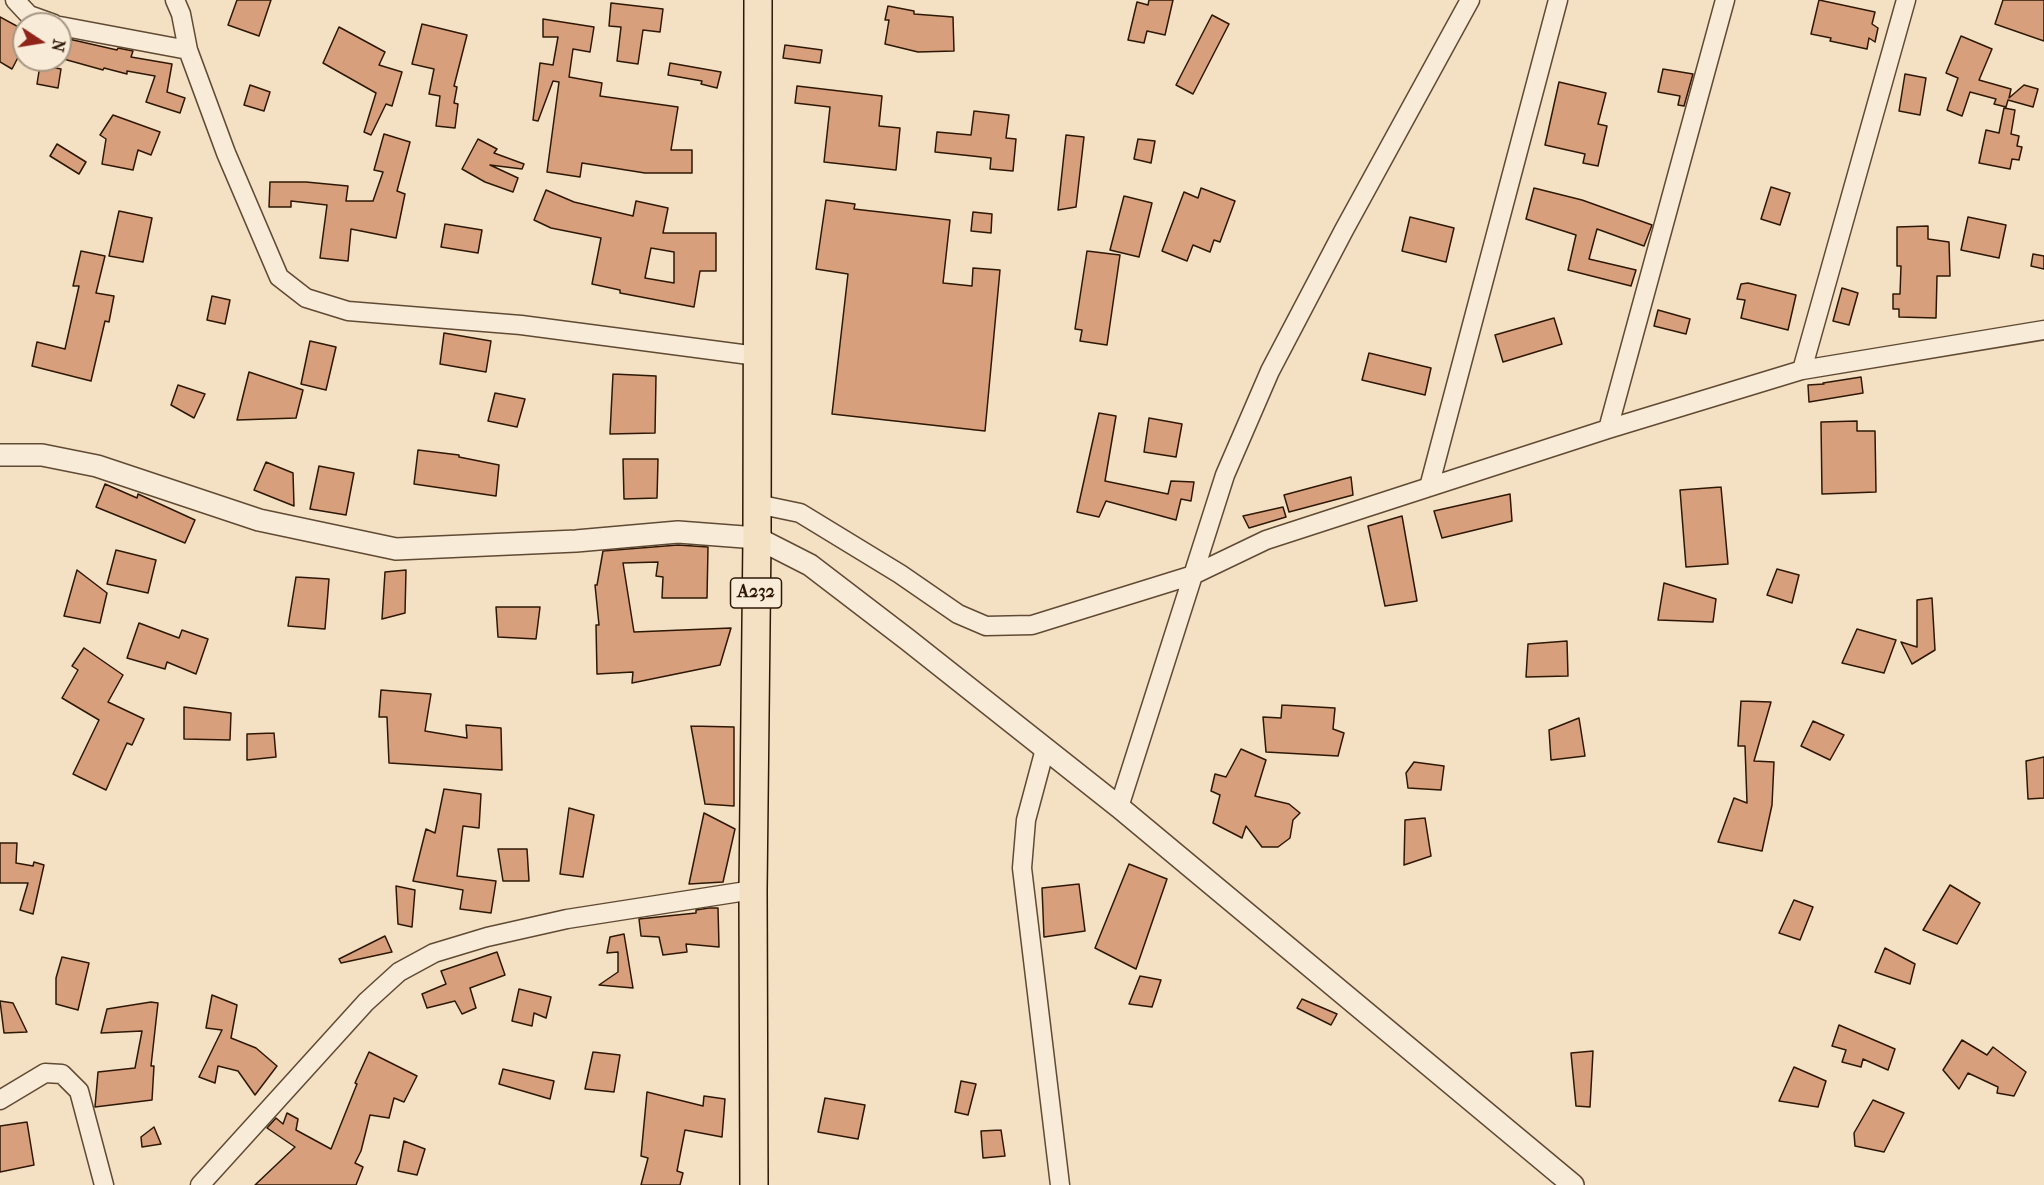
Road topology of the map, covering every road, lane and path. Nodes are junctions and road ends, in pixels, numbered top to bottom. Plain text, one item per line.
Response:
1 (15, 0) edge
2 (175, 0) edge
3 (758, 0) edge
4 (1470, 0) edge
5 (1558, 0) edge
6 (1725, 0) edge
7 (1906, 0) edge
8 (26, 12) edge
9 (72, 28) edge
10 (188, 50) junction
11 (2044, 330) edge
12 (757, 357) junction
13 (1802, 370) junction
14 (1608, 429) junction
15 (0, 455) edge
16 (1429, 487) junction
17 (757, 504) junction
18 (757, 538) junction
19 (1193, 575) junction
20 (1045, 749) junction
21 (1119, 807) junction
22 (753, 890) junction
23 (0, 1100) edge
24 (104, 1185) edge
25 (200, 1185) edge
26 (754, 1185) edge
27 (1060, 1185) edge
28 (1573, 1185) edge

1 - 8 street
2 - 10 street
3 - 12 main road, A232
4 - 19 street
5 - 16 street
6 - 14 street
7 - 13 street
9 - 10 street
10 - 12 street
11 - 13 street
12 - 17 main road, A232
13 - 14 street
14 - 16 street
15 - 18 street
16 - 19 street
17 - 18 main road, A232
17 - 19 street
18 - 20 street
18 - 22 main road, A232
19 - 21 street
20 - 21 street
20 - 27 street
21 - 28 street
22 - 25 street
22 - 26 main road, A232
23 - 24 street

